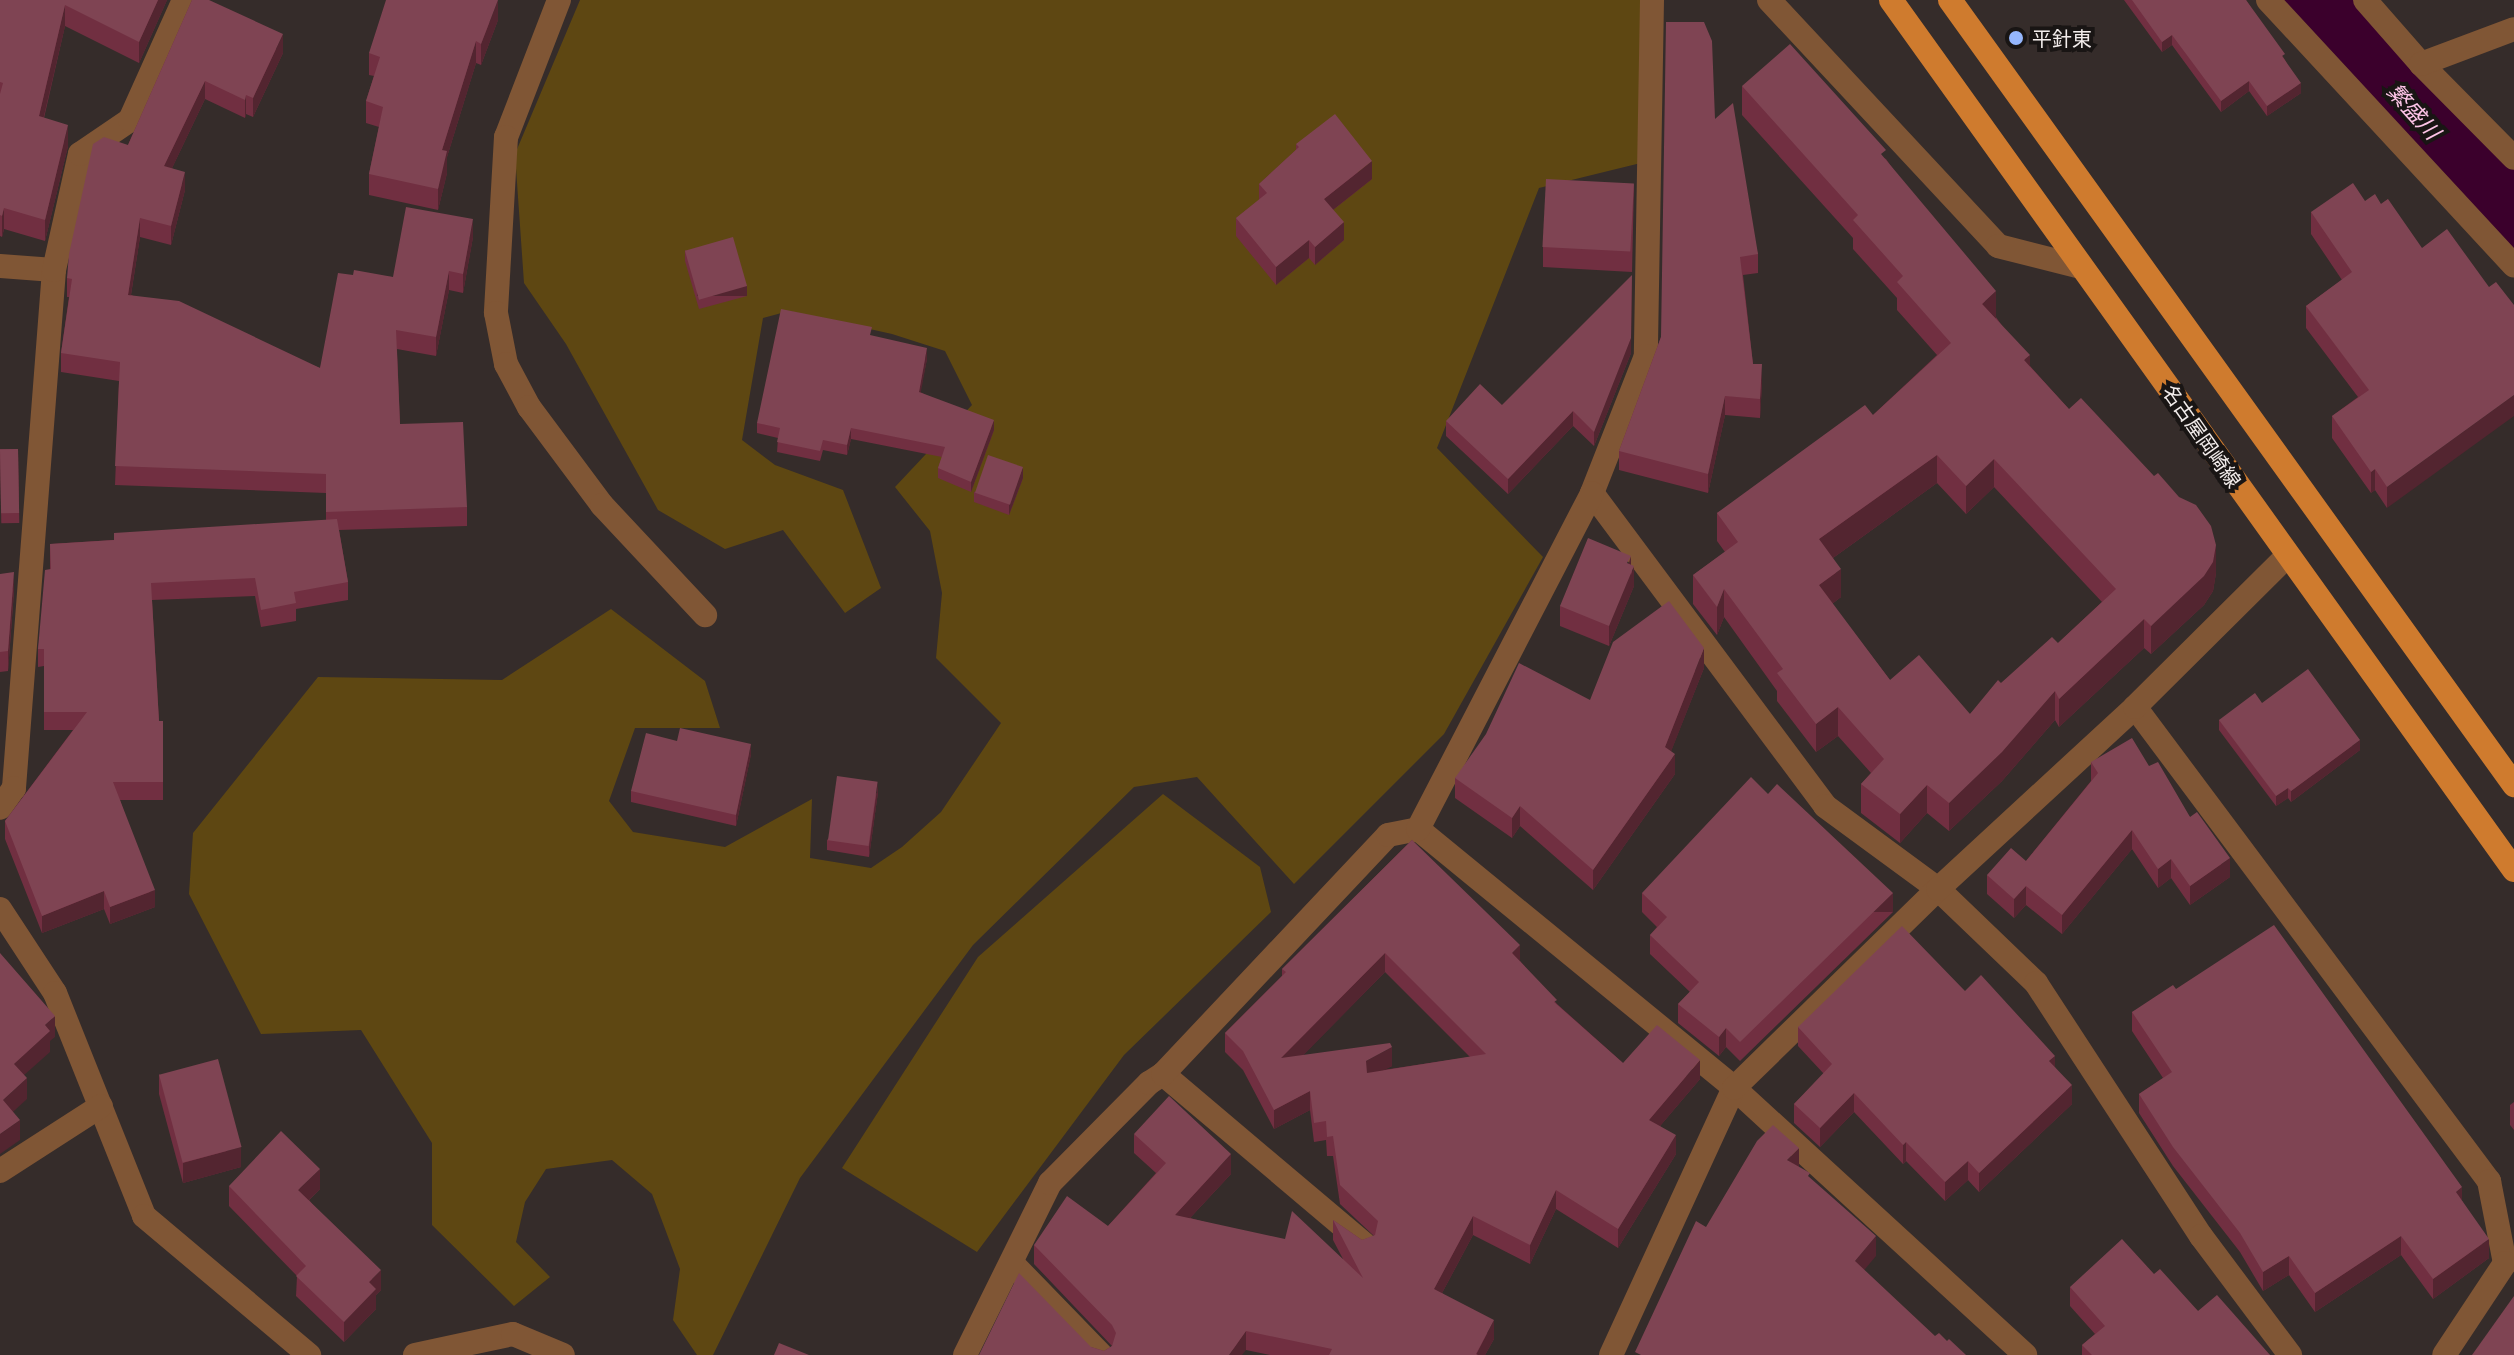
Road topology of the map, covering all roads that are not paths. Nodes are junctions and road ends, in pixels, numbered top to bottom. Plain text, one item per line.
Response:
1 (184, 0) edge
2 (559, 0) edge
3 (1652, 0) edge
4 (1769, 0) edge
5 (1891, 0) edge
6 (1950, 0) edge
7 (2268, 0) edge
8 (2365, 0) edge
9 (2514, 29) edge
10 (2421, 64) junction
11 (2514, 158) edge
12 (0, 266) edge
13 (2514, 266) edge
14 (2081, 267) junction
15 (54, 270) junction
16 (1592, 493) junction
17 (2287, 556) junction
18 (705, 615) dead end
19 (2135, 707) junction
20 (2514, 785) edge
21 (0, 808) edge
22 (1418, 829) junction
23 (2514, 870) edge
24 (1938, 889) junction
25 (0, 909) edge
26 (1163, 1074) junction
27 (1734, 1088) junction
28 (101, 1106) junction
29 (0, 1171) edge
30 (1364, 1244) edge
31 (1012, 1263) junction
32 (309, 1355) edge
33 (415, 1355) edge
34 (563, 1355) edge
35 (965, 1355) edge
36 (1101, 1355) edge
37 (1611, 1355) edge
38 (2025, 1355) edge
39 (2290, 1355) edge
40 (2444, 1355) edge

1 - 15 street
2 - 18 street
3 - 16 street
4 - 14 street
5 - 14 main road, 名古屋岡崎線
6 - 20 main road
7 - 13 street
8 - 10 street
9 - 10 street
10 - 11 street
12 - 15 street
14 - 17 main road, 名古屋岡崎線
15 - 21 street
16 - 22 street
16 - 24 street
17 - 19 street
17 - 23 main road, 名古屋岡崎線
19 - 24 street
19 - 40 street
22 - 26 street
22 - 27 street
24 - 27 street
24 - 39 street
25 - 28 street
26 - 30 street
26 - 31 street
27 - 37 street
27 - 38 street
28 - 29 street
28 - 32 street
31 - 35 street
31 - 36 street
33 - 34 street

